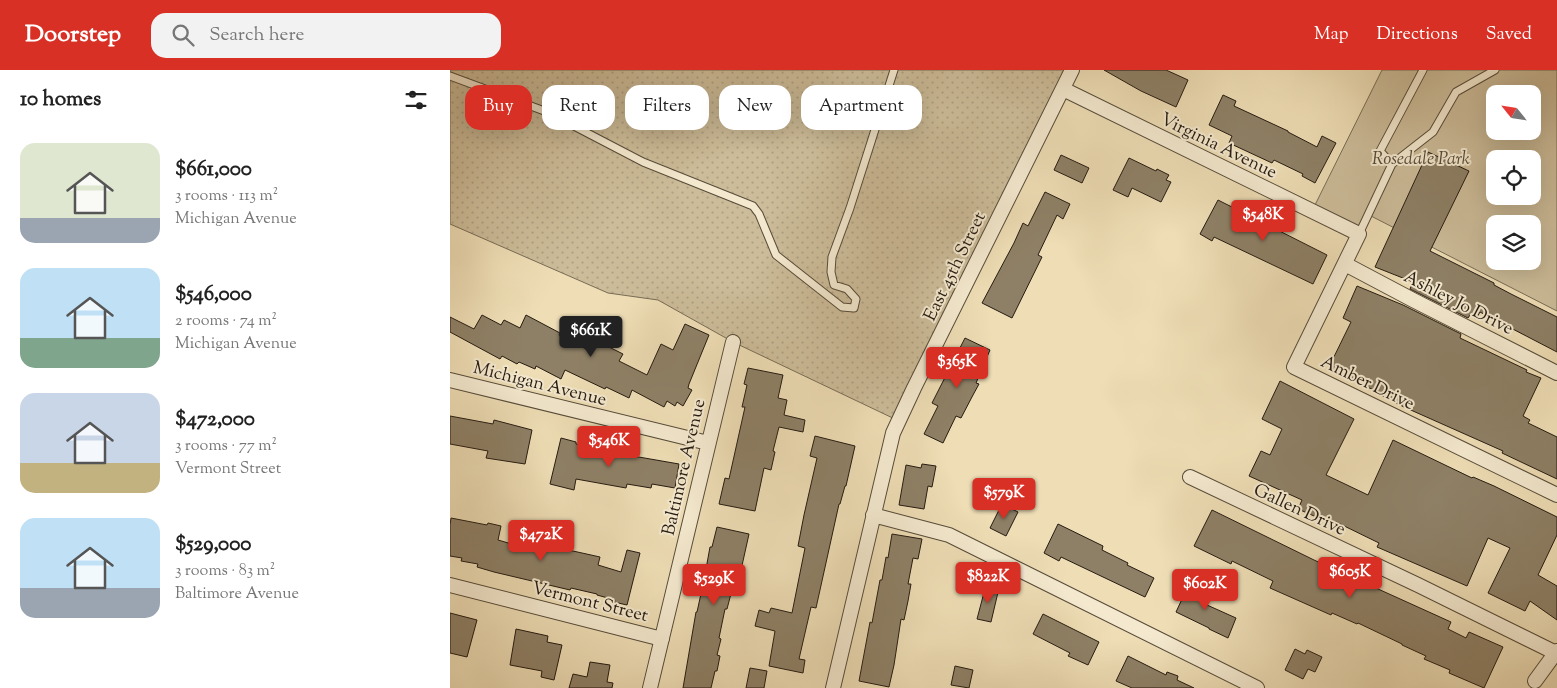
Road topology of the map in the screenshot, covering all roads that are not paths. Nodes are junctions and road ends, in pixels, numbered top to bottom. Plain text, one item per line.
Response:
1 (894, 70) edge
2 (1072, 70) edge
3 (1423, 70) edge
4 (1495, 70) edge
5 (450, 76) edge
6 (1063, 88) junction
7 (1392, 164) junction
8 (1359, 234) junction
9 (1345, 264) junction
10 (733, 342) dead end
11 (1557, 373) edge
12 (450, 380) edge
13 (708, 443) junction
14 (1190, 477) dead end
15 (1557, 495) edge
16 (873, 515) junction
17 (450, 585) edge
18 (662, 639) junction
19 (1556, 652) edge
20 (1535, 681) dead end
21 (650, 688) edge
22 (833, 688) edge
23 (1257, 688) edge

1 - 5 lane
2 - 6 street, East 45th Street
3 - 7 lane
4 - 7 lane
6 - 8 street, Virginia Avenue
6 - 16 street, East 45th Street
7 - 8 lane
8 - 9 street, Amber Drive
9 - 11 street, Ashley Jo Drive
9 - 15 street, Amber Drive
10 - 13 street, Baltimore Avenue
12 - 13 street, Michigan Avenue
13 - 18 street, Baltimore Avenue
14 - 19 street, Gallen Drive
16 - 22 street, East 45th Street
16 - 23 street
17 - 18 street, Vermont Street
18 - 21 street, Baltimore Avenue
19 - 20 street

